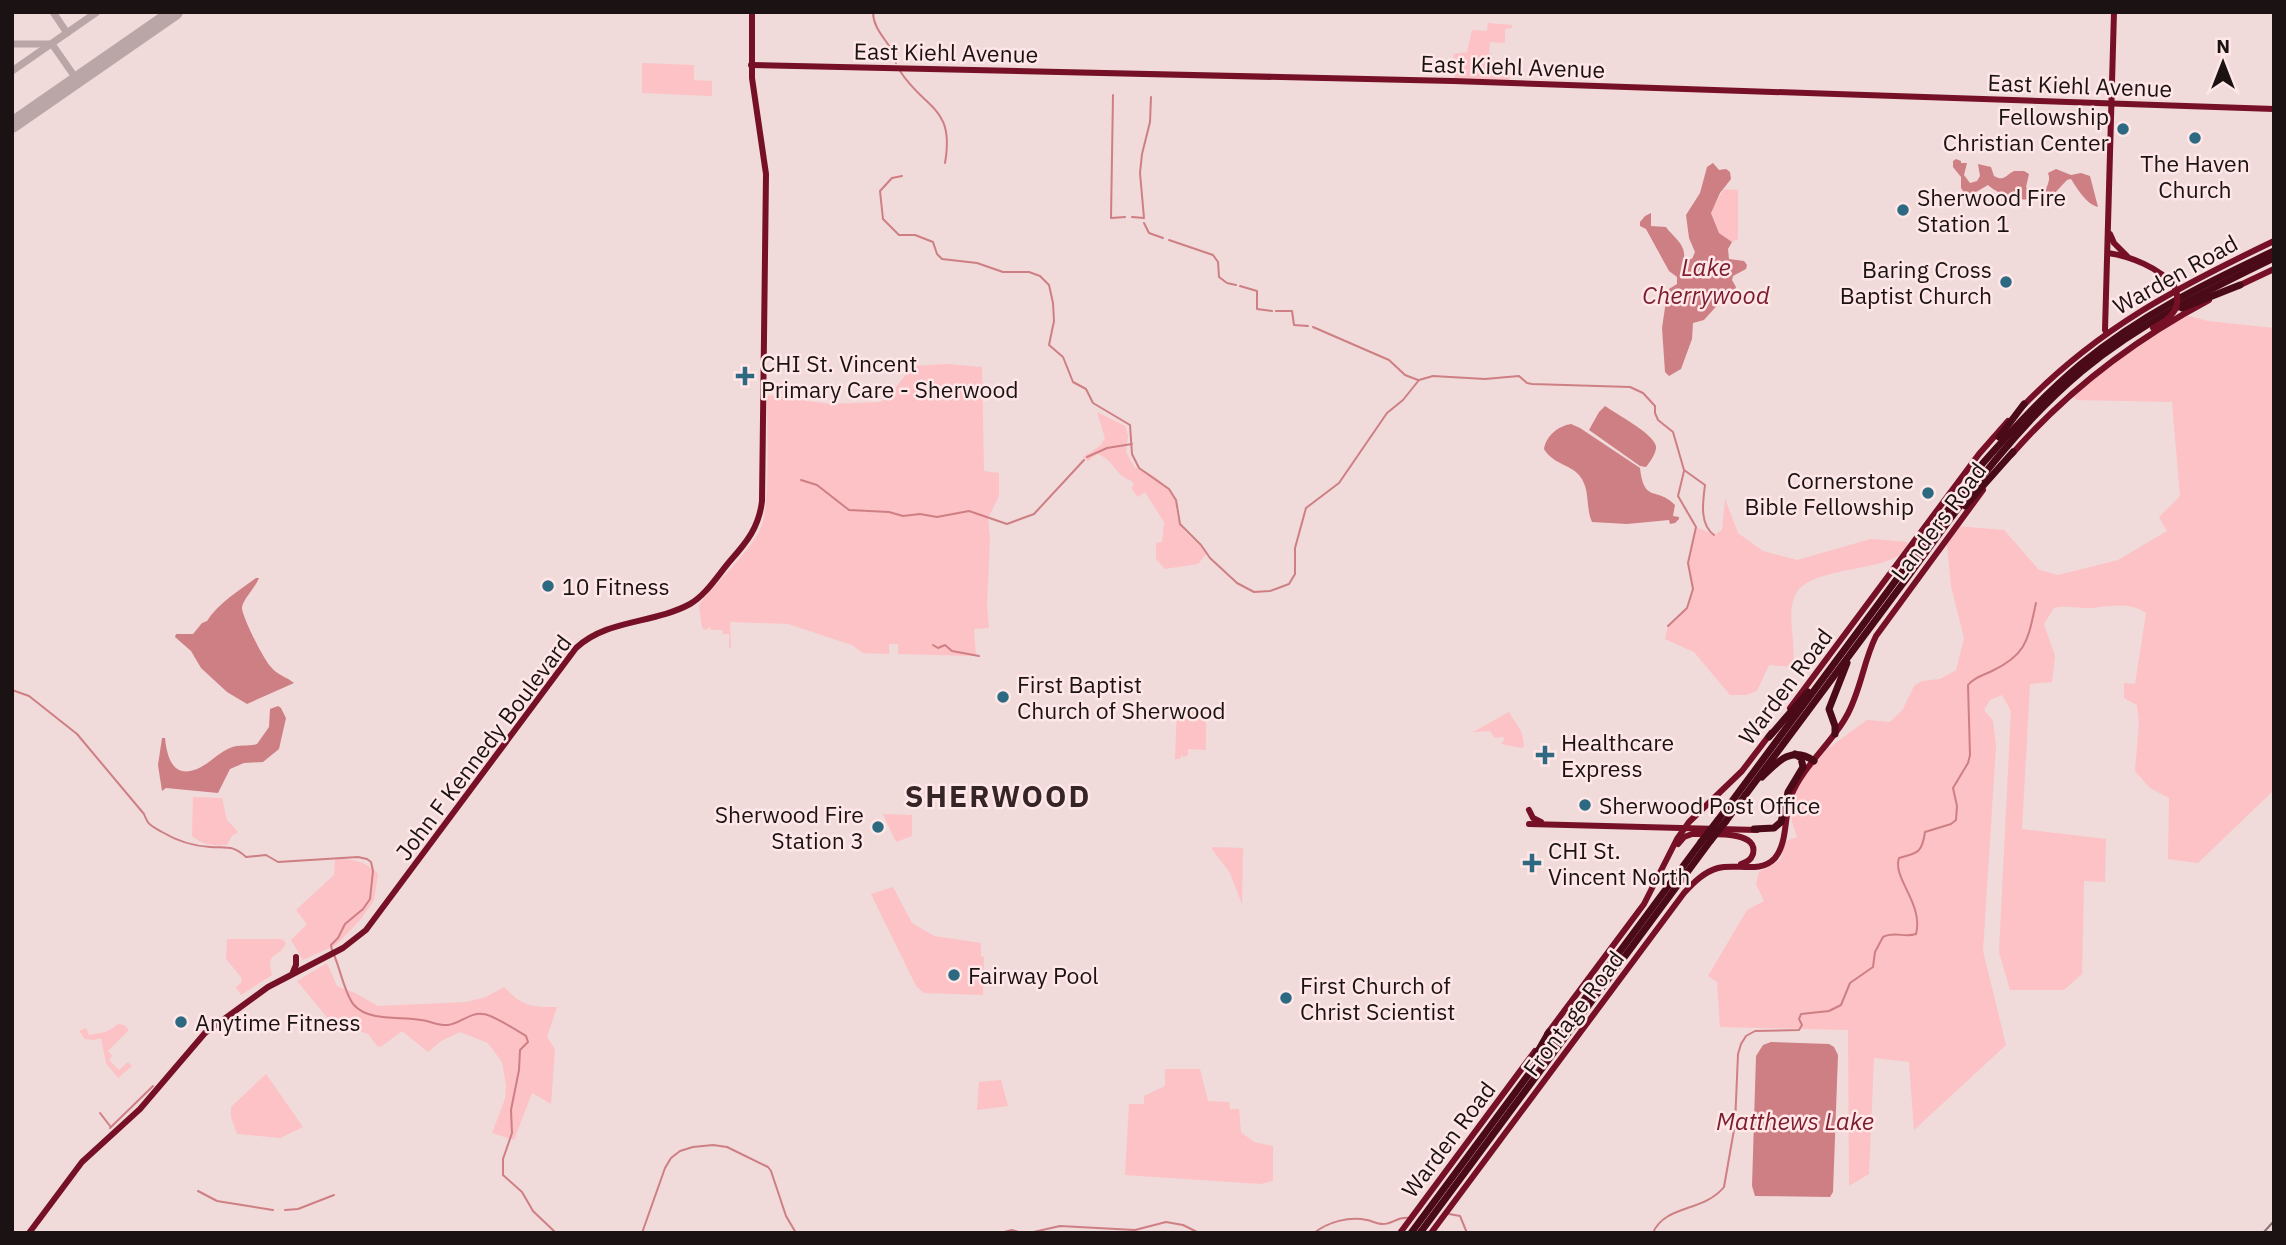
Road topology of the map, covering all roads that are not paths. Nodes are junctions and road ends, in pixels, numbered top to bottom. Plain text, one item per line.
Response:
1 (752, 12) edge
2 (2114, 12) edge
3 (751, 65) junction
4 (2112, 104) junction
5 (2274, 109) edge
6 (2109, 226) junction
7 (2274, 241) edge
8 (2274, 249) edge
9 (2108, 253) junction
10 (2129, 258) junction
11 (2274, 258) edge
12 (2274, 269) edge
13 (2240, 285) junction
14 (2158, 317) junction
15 (2107, 333) junction
16 (2024, 404) junction
17 (2059, 404) junction
18 (2013, 452) junction
19 (1983, 463) junction
20 (1945, 526) junction
21 (1931, 539) junction
22 (1917, 557) junction
23 (1856, 645) junction
24 (1837, 660) junction
25 (1835, 734) junction
26 (1769, 737) junction
27 (1795, 754) junction
28 (1814, 761) junction
29 (1748, 791) junction
30 (1529, 810) dead end
31 (1697, 814) junction
32 (1722, 820) junction
33 (1785, 822) junction
34 (1529, 824) dead end
35 (1546, 824) junction
36 (1664, 827) junction
37 (1684, 828) junction
38 (1695, 829) junction
39 (1754, 829) junction
40 (1784, 831) junction
41 (1793, 831) dead end
42 (1675, 842) junction
43 (1732, 866) junction
44 (1658, 879) junction
45 (296, 957) dead end
46 (291, 974) junction
47 (1549, 1032) junction
48 (1507, 1103) junction
49 (1457, 1176) junction
50 (29, 1233) edge
51 (1401, 1233) edge
52 (1411, 1233) edge
53 (1420, 1233) edge
54 (1431, 1233) edge

1 - 3 main road, John F Kennedy Boulevard
2 - 4 main road
3 - 4 main road, East Kiehl Avenue
3 - 46 main road, John F Kennedy Boulevard
4 - 5 main road, East Kiehl Avenue
4 - 6 main road
6 - 9 main road
6 - 10 main road
7 - 15 main road, Warden Road
8 - 19 highway
9 - 10 main road
9 - 15 main road
10 - 17 main road, bridge
11 - 14 highway
12 - 13 main road, Landers Road
13 - 14 highway
13 - 17 main road, Landers Road
14 - 20 highway
15 - 16 main road, Warden Road
16 - 19 highway
16 - 26 main road, Warden Road
17 - 18 main road, Landers Road
18 - 20 highway
18 - 25 main road, Landers Road
19 - 21 highway
20 - 21 highway
21 - 22 highway
22 - 23 highway
22 - 24 highway
23 - 25 highway
23 - 29 highway
24 - 26 highway
24 - 32 highway
25 - 28 main road, Landers Road
26 - 31 main road, Warden Road
27 - 28 highway
27 - 29 highway
27 - 39 highway
28 - 33 main road, Landers Road
29 - 32 highway
30 - 35 main road
31 - 37 main road, Warden Road
31 - 38 main road
32 - 48 highway, bridge
32 - 49 highway, bridge
33 - 40 main road, Landers Road
33 - 41 main road
34 - 35 main road
35 - 36 main road
36 - 37 main road
36 - 42 main road
37 - 38 main road
37 - 42 main road, Warden Road
38 - 39 main road
39 - 40 main road
40 - 43 main road, Landers Road
42 - 44 main road, Warden Road
43 - 44 main road
43 - 54 main road, Frontage Road
44 - 47 main road, Warden Road
45 - 46 main road
46 - 50 main road, John F Kennedy Boulevard
47 - 48 highway
47 - 51 main road, Warden Road
48 - 49 highway
49 - 52 highway
49 - 53 highway

